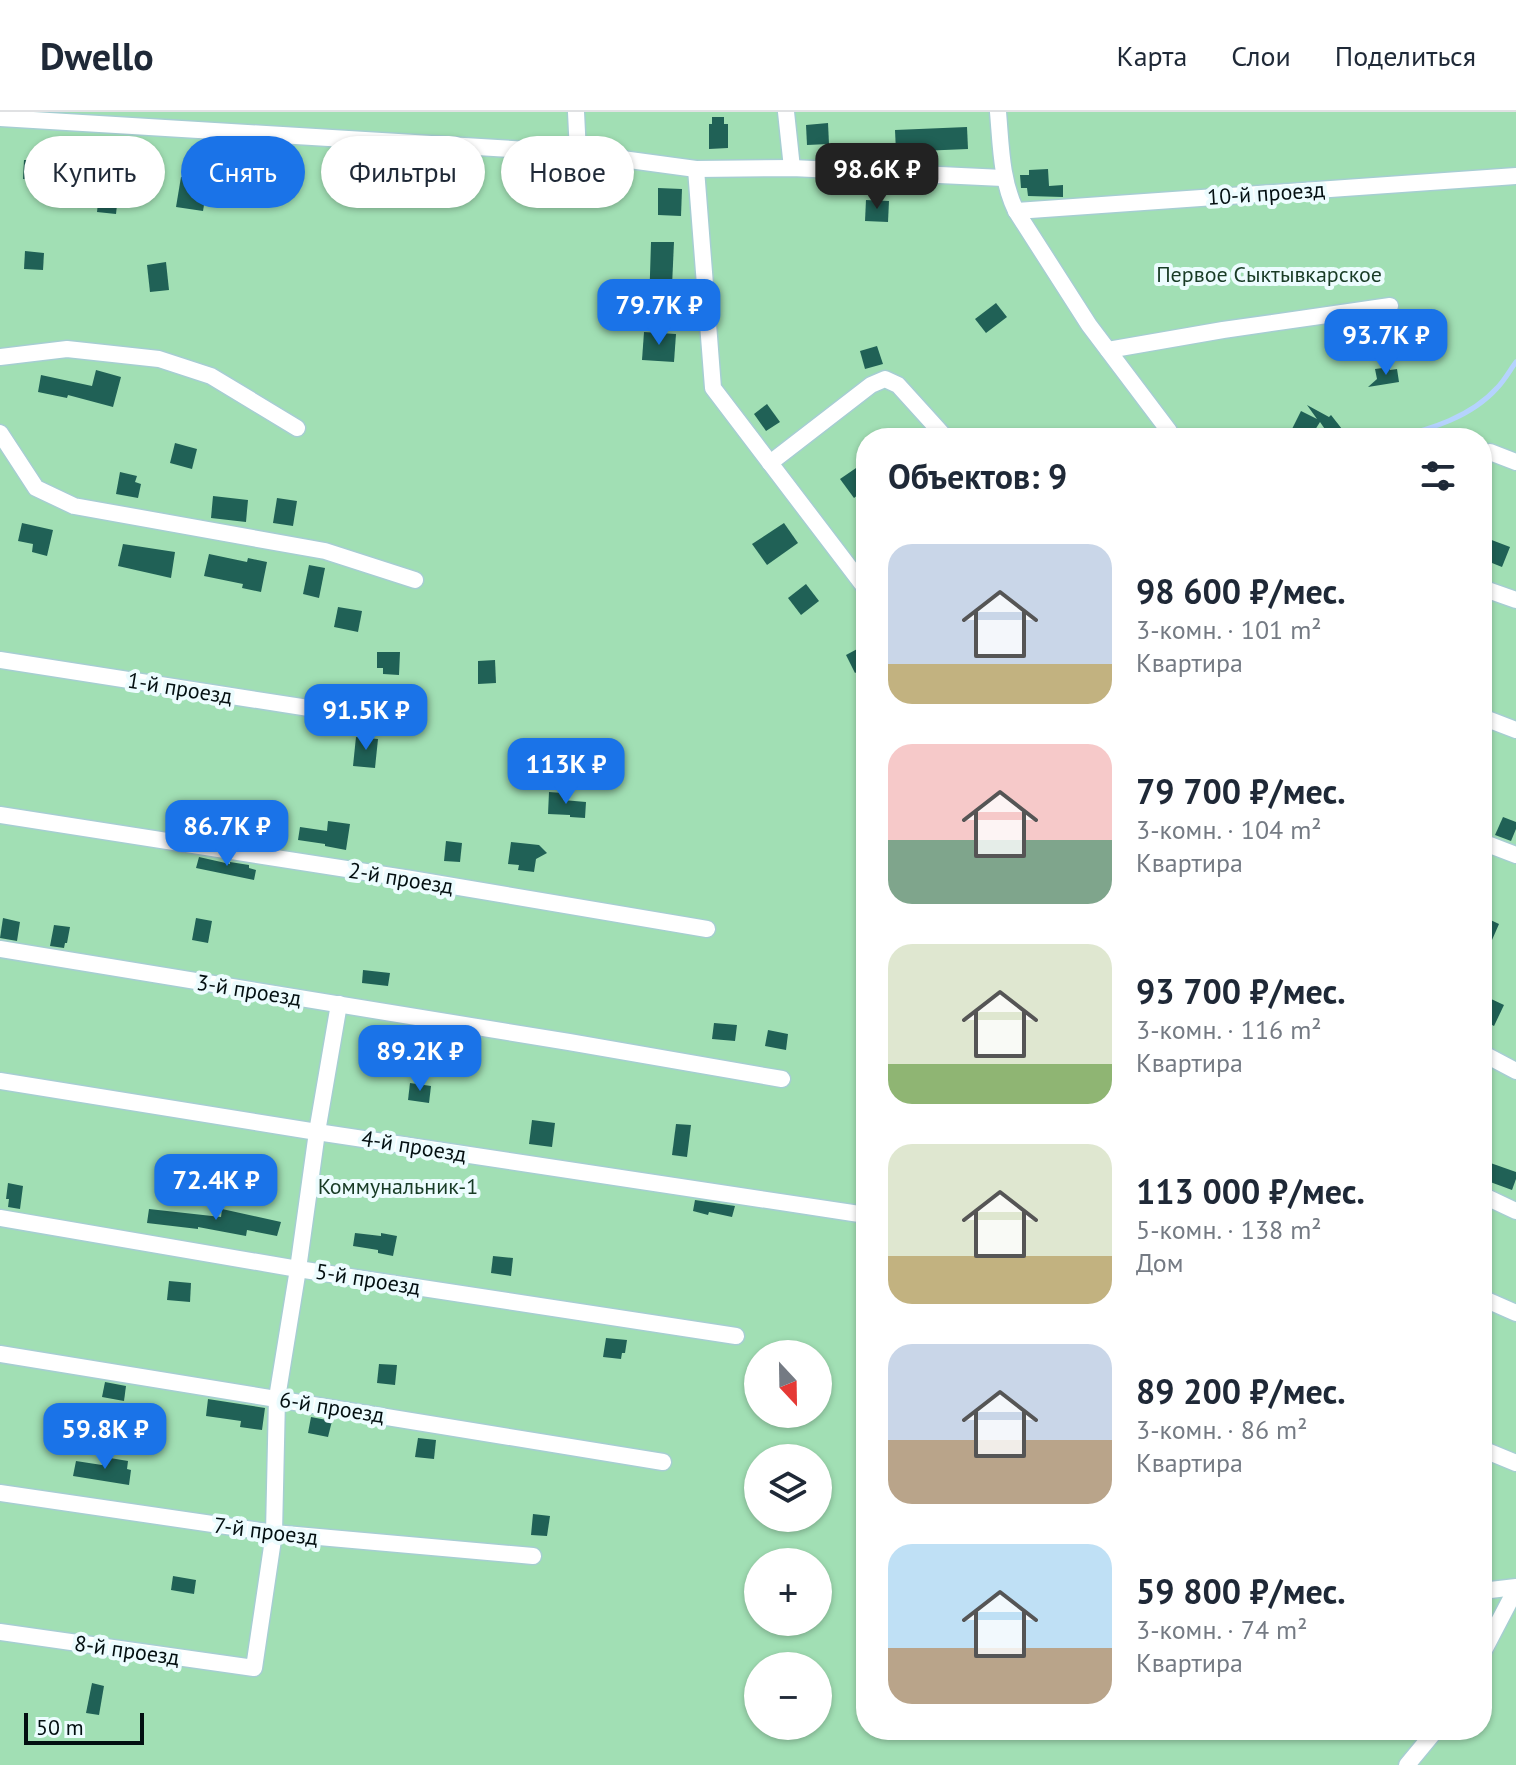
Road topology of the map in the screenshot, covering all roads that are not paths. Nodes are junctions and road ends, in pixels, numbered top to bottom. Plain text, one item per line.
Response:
1 (576, 112) edge
2 (786, 112) edge
3 (998, 112) edge
4 (0, 118) edge
5 (577, 136) edge
6 (501, 148) edge
7 (634, 161) edge
8 (792, 168) junction
9 (696, 169) junction
10 (1516, 176) edge
11 (1003, 178) junction
12 (1016, 211) junction
13 (1390, 306) dead end
14 (1108, 350) junction
15 (0, 357) edge
16 (297, 428) dead end
17 (937, 428) edge
18 (1167, 428) edge
19 (0, 433) edge
20 (1492, 453) edge
21 (1516, 462) edge
22 (770, 463) junction
23 (856, 576) edge
24 (415, 580) dead end
25 (1492, 592) edge
26 (1516, 600) edge
27 (0, 660) edge
28 (360, 716) dead end
29 (1492, 721) edge
30 (1516, 730) edge
31 (0, 815) edge
32 (1492, 846) edge
33 (1516, 855) edge
34 (707, 929) dead end
35 (0, 949) edge
36 (339, 1004) junction
37 (1492, 1058) edge
38 (1516, 1071) edge
39 (782, 1079) dead end
40 (0, 1081) edge
41 (317, 1132) junction
42 (1492, 1200) edge
43 (1516, 1211) edge
44 (856, 1213) edge
45 (0, 1218) edge
46 (298, 1269) junction
47 (1492, 1302) edge
48 (1516, 1313) edge
49 (736, 1336) dead end
50 (0, 1354) edge
51 (277, 1398) junction
52 (1492, 1453) edge
53 (663, 1462) dead end
54 (1516, 1463) edge
55 (0, 1493) edge
56 (274, 1533) junction
57 (533, 1556) dead end
58 (1516, 1588) edge
59 (1492, 1590) edge
60 (0, 1632) edge
61 (1492, 1635) edge
62 (1428, 1740) edge
63 (1407, 1765) edge

1 - 5 street
2 - 8 street
3 - 11 street
4 - 6 street
7 - 9 street
8 - 9 street
8 - 11 street
9 - 22 street
10 - 12 street, 10-й проезд
11 - 12 street
12 - 14 street
13 - 14 street
14 - 18 street
15 - 16 street
17 - 22 street
19 - 24 street
20 - 21 street
22 - 23 street
25 - 26 street
27 - 28 street, 1-й проезд
29 - 30 street
31 - 34 street, 2-й проезд
32 - 33 street
35 - 36 street, 3-й проезд
36 - 39 street, 3-й проезд
36 - 41 street
37 - 38 street
40 - 41 street, 4-й проезд
41 - 44 street, 4-й проезд
41 - 46 street
42 - 43 street
45 - 46 street, 5-й проезд
46 - 49 street, 5-й проезд
46 - 51 street
47 - 48 street
50 - 51 street, 6-й проезд
51 - 53 street, 6-й проезд
51 - 56 street
52 - 54 street
55 - 56 street, 7-й проезд
56 - 57 street, 7-й проезд
56 - 60 street, 8-й проезд
58 - 59 street
58 - 61 street
62 - 63 street

